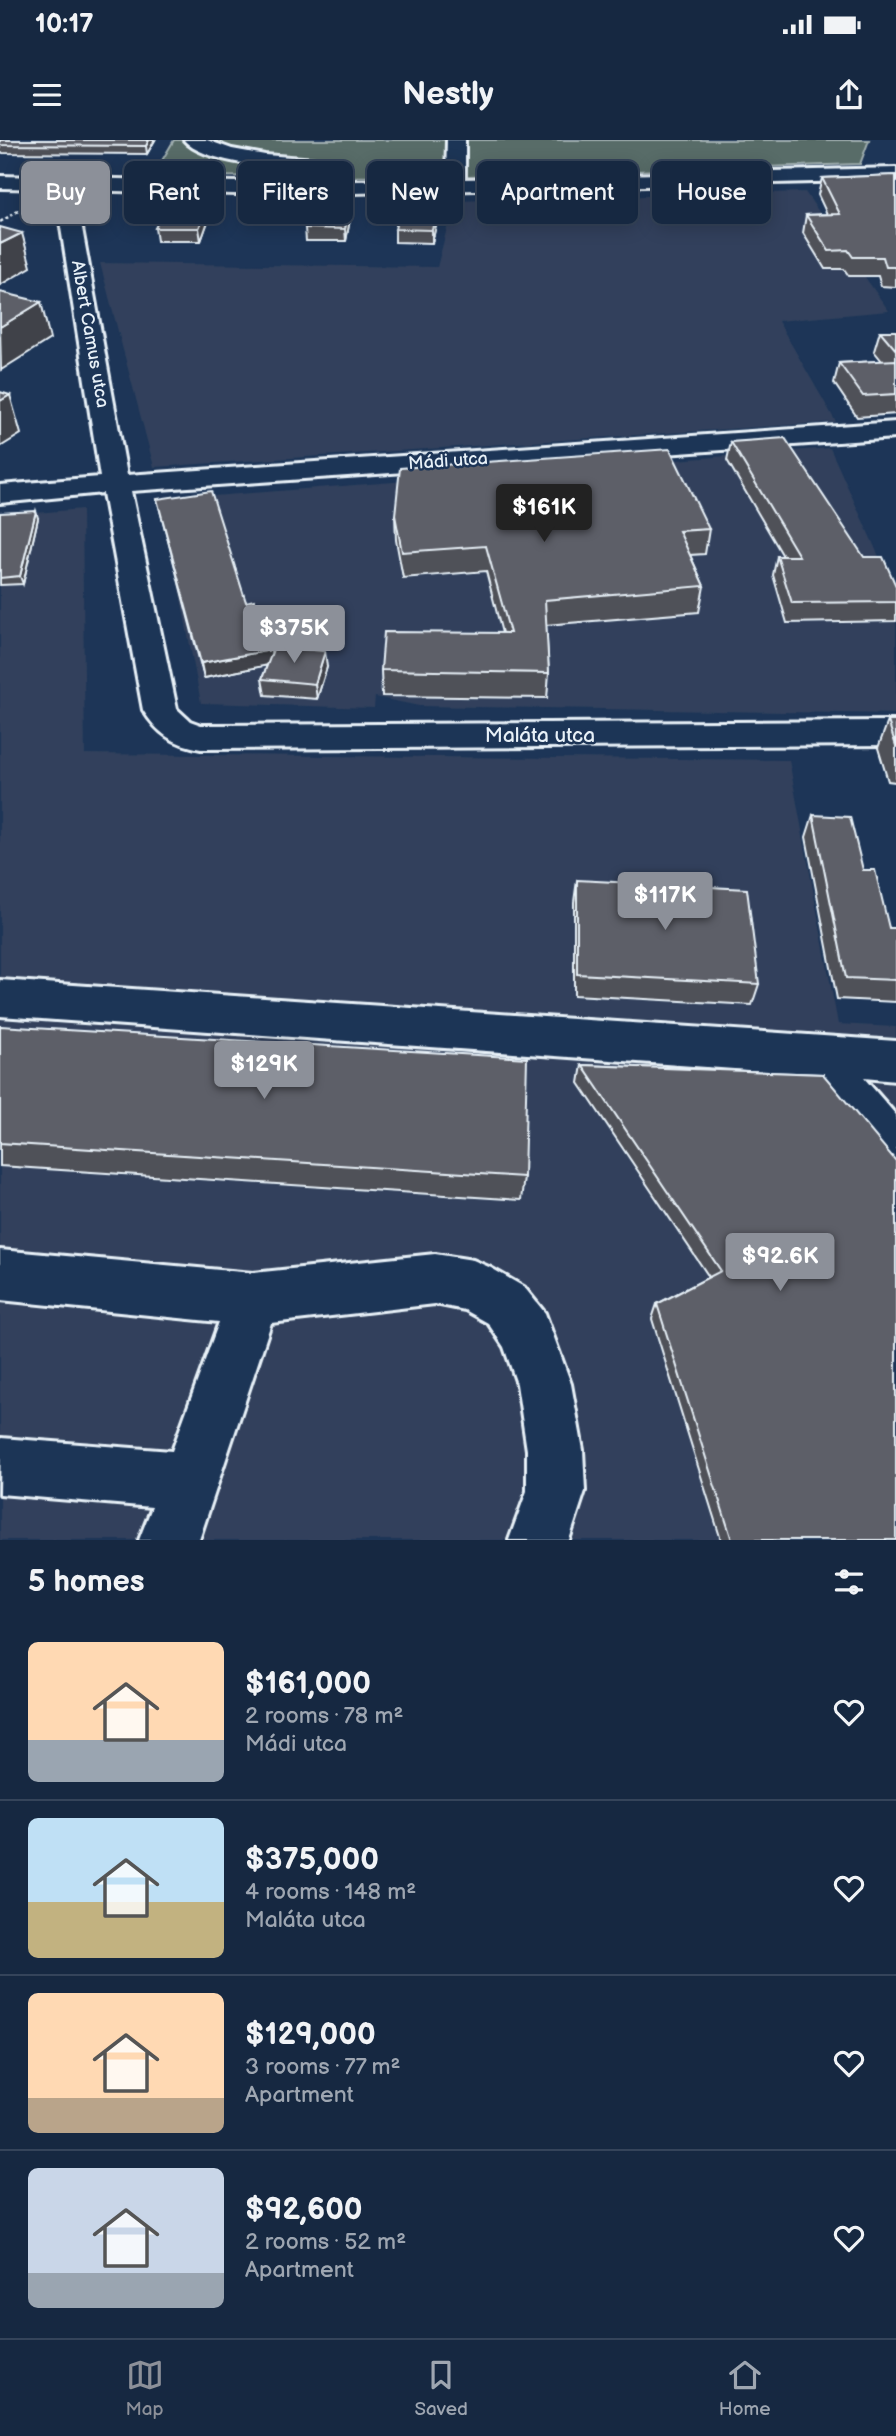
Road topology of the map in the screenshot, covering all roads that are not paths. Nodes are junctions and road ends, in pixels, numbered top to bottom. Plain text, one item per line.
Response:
1 (193, 140) edge
2 (456, 140) edge
3 (456, 161) edge
4 (896, 174) edge
5 (367, 176) edge
6 (0, 182) edge
7 (463, 182) edge
8 (21, 183) edge
9 (110, 185) edge
10 (367, 186) edge
11 (71, 224) edge
12 (896, 430) edge
13 (115, 484) junction
14 (0, 494) edge
15 (896, 733) edge
16 (185, 735) joint
17 (0, 998) edge
18 (816, 1055) junction
19 (896, 1061) edge
20 (896, 1150) edge
21 (0, 1275) edge
22 (253, 1299) junction
23 (1, 1466) edge
24 (188, 1481) junction
25 (169, 1540) edge
26 (539, 1540) edge

1 - 5 street
2 - 3 street
4 - 7 street
6 - 8 street
9 - 10 street
11 - 13 street, Albert Camus utca
12 - 13 street, Mádi utca
13 - 14 street, Mádi utca
13 - 16 street, Albert Camus utca
15 - 16 street, Maláta utca
17 - 18 street
18 - 19 street
18 - 20 street
21 - 22 street
22 - 24 street
22 - 26 street
23 - 24 street
24 - 25 street

